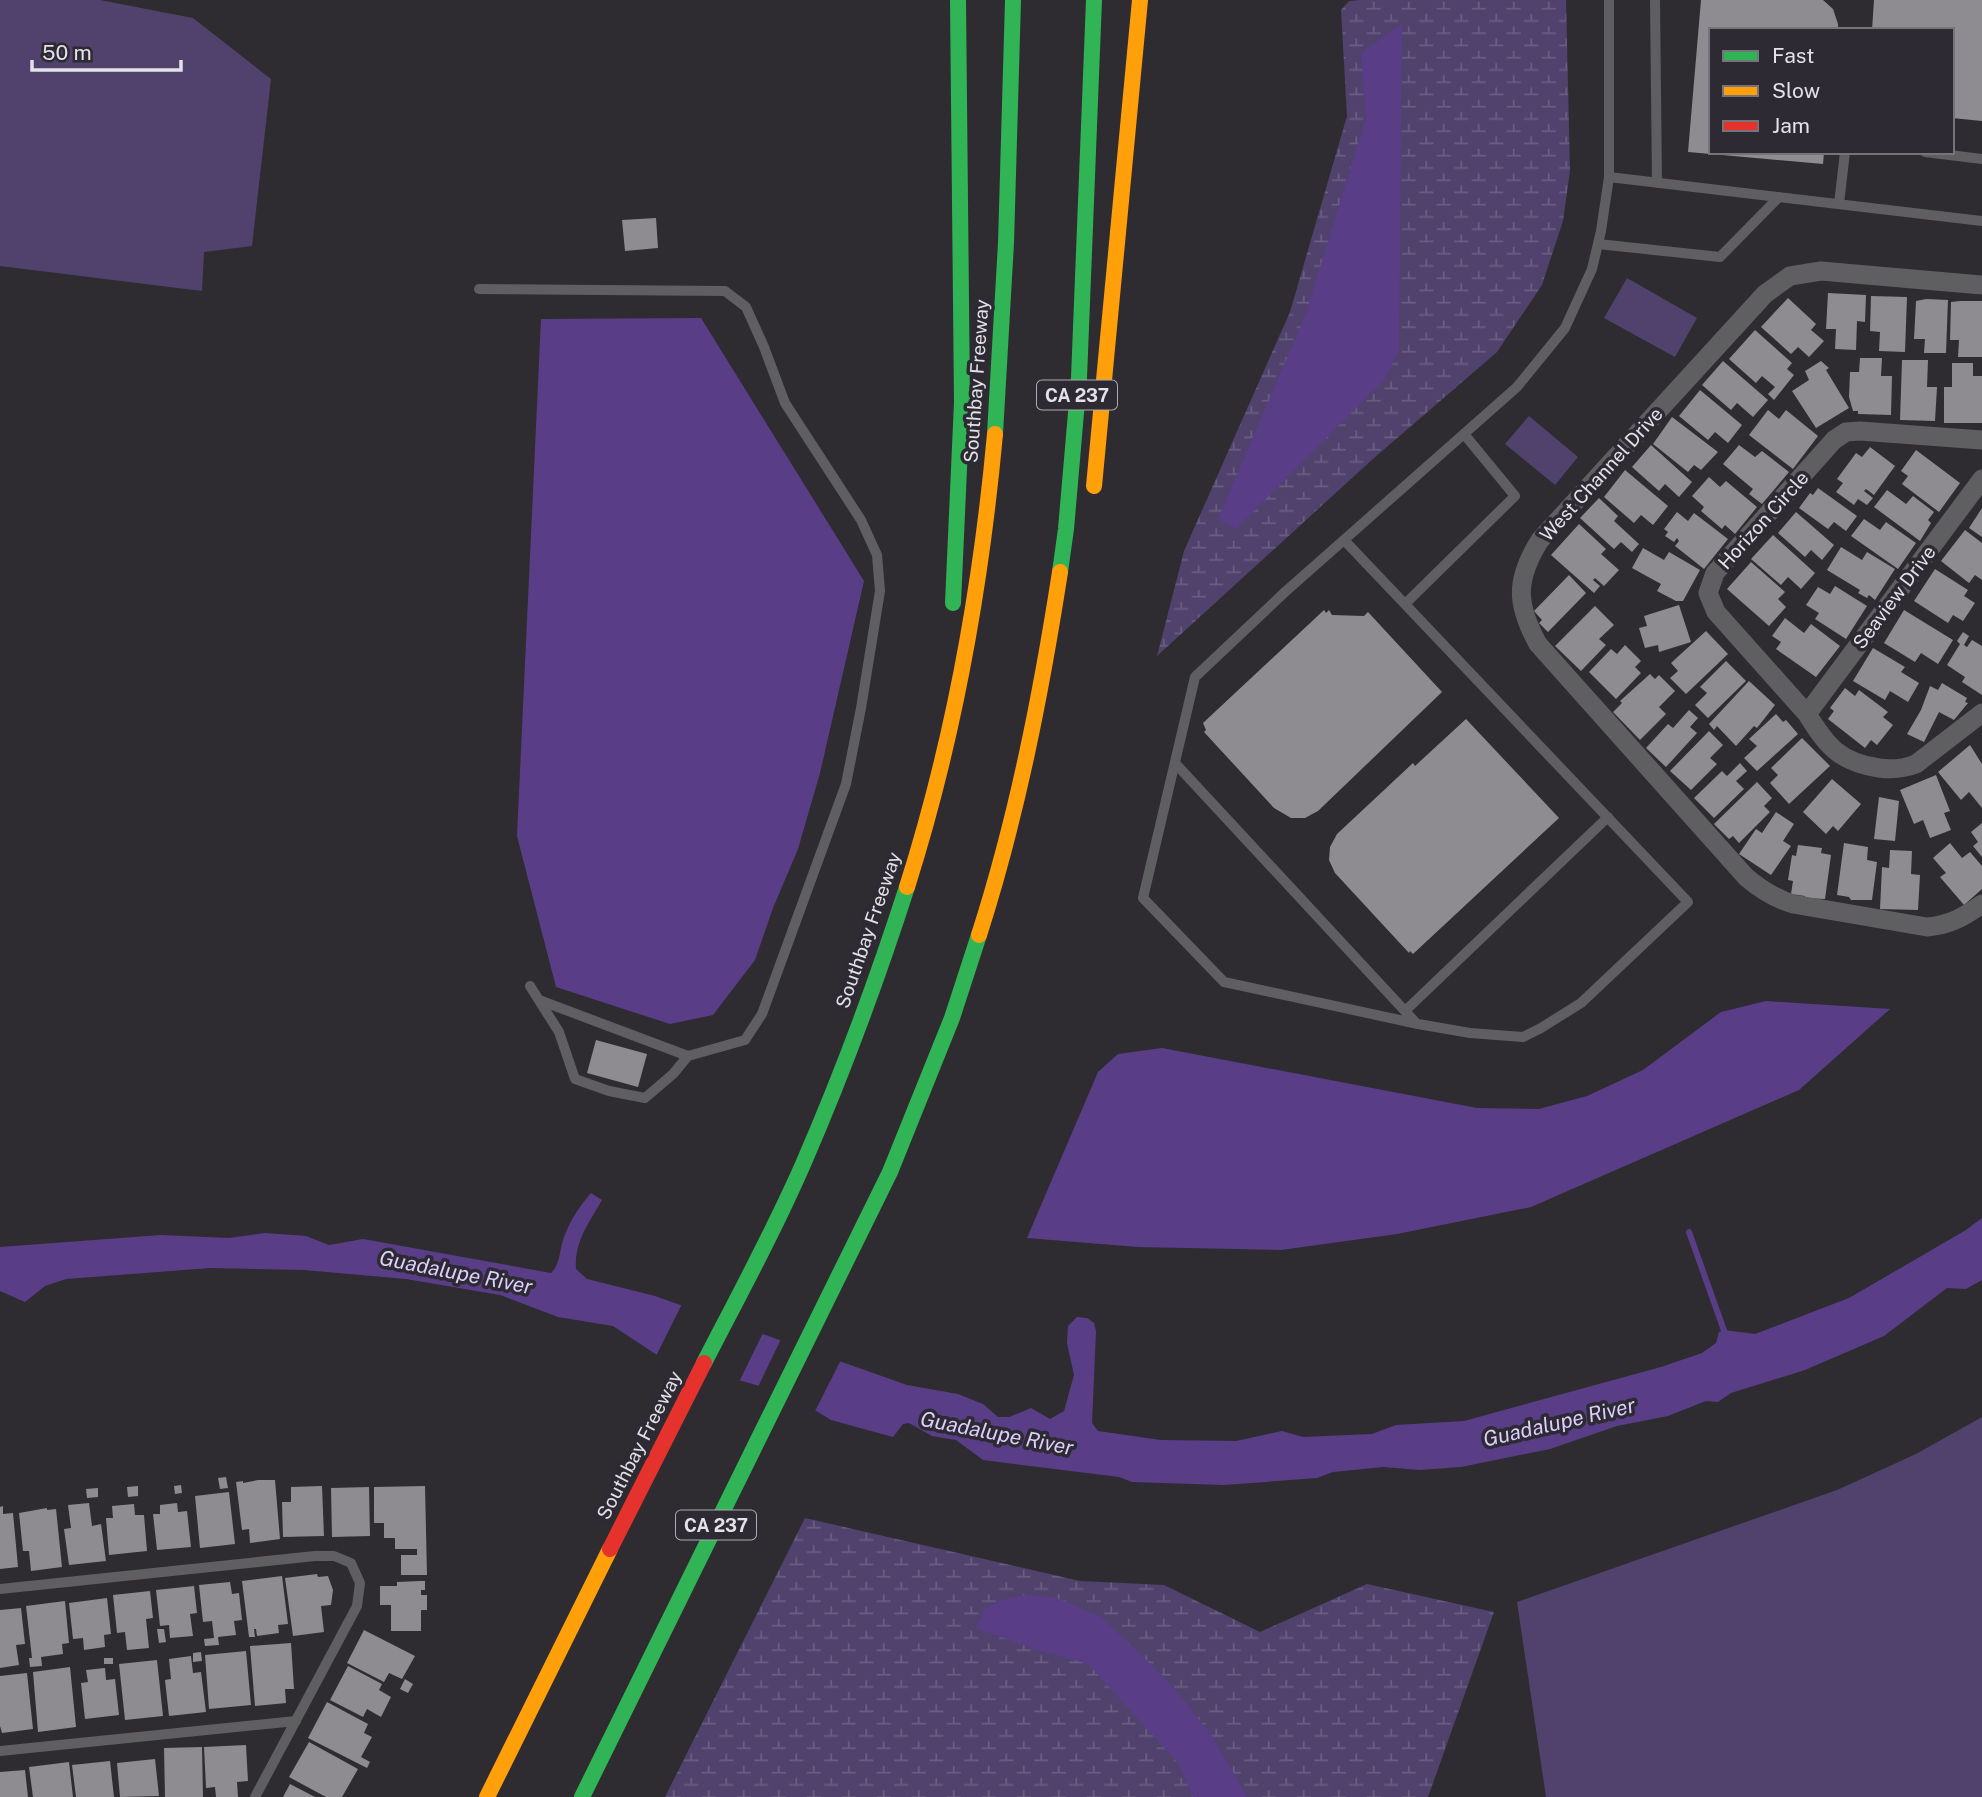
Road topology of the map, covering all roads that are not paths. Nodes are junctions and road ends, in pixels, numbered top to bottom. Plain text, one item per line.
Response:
1 (958, 0) edge
2 (1013, 0) edge
3 (1094, 0) edge
4 (1140, 0) edge
5 (1609, 0) edge
6 (1655, 0) edge
7 (1845, 154) edge
8 (1941, 154) edge
9 (1982, 159) edge
10 (1609, 177) junction
11 (1657, 183) junction
12 (1779, 197) junction
13 (1839, 205) junction
14 (1982, 221) edge
15 (1598, 244) junction
16 (1982, 285) edge
17 (480, 289) dead end
18 (1464, 434) junction
19 (1982, 440) edge
20 (1982, 480) edge
21 (1093, 498) dead end
22 (1344, 540) junction
23 (1405, 604) junction
24 (952, 616) dead end
25 (950, 643) dead end
26 (1982, 713) edge
27 (1807, 714) junction
28 (1051, 726) dead end
29 (1175, 762) junction
30 (941, 764) junction
31 (1019, 786) junction
32 (1608, 817) junction
33 (1982, 904) edge
34 (530, 986) dead end
35 (538, 1000) junction
36 (1405, 1011) junction
37 (1418, 1024) junction
38 (688, 1056) junction
39 (0, 1589) edge
40 (296, 1721) junction
41 (0, 1751) edge
42 (255, 1797) edge
43 (487, 1797) edge
44 (582, 1797) edge

1 - 24 highway
2 - 30 highway, Southbay Freeway
3 - 31 highway, CA 237
4 - 21 highway
5 - 10 lane
6 - 11 lane
7 - 13 lane
8 - 9 lane
10 - 11 lane
10 - 15 lane
11 - 12 lane
12 - 13 lane
12 - 15 lane
13 - 14 lane
15 - 18 lane
16 - 33 street, West Channel Drive
17 - 38 lane
18 - 22 lane
18 - 23 lane
19 - 27 street, Horizon Circle
20 - 27 street, Seaview Drive
22 - 23 lane
22 - 29 lane
23 - 32 lane
25 - 30 highway
26 - 27 street, Horizon Circle
28 - 31 highway
29 - 36 lane
29 - 37 lane
30 - 43 highway, Southbay Freeway
31 - 44 highway, CA 237
32 - 36 lane
32 - 37 lane
34 - 35 lane
35 - 38 lane
35 - 38 lane
36 - 37 lane
39 - 40 lane
40 - 41 lane
40 - 42 lane

